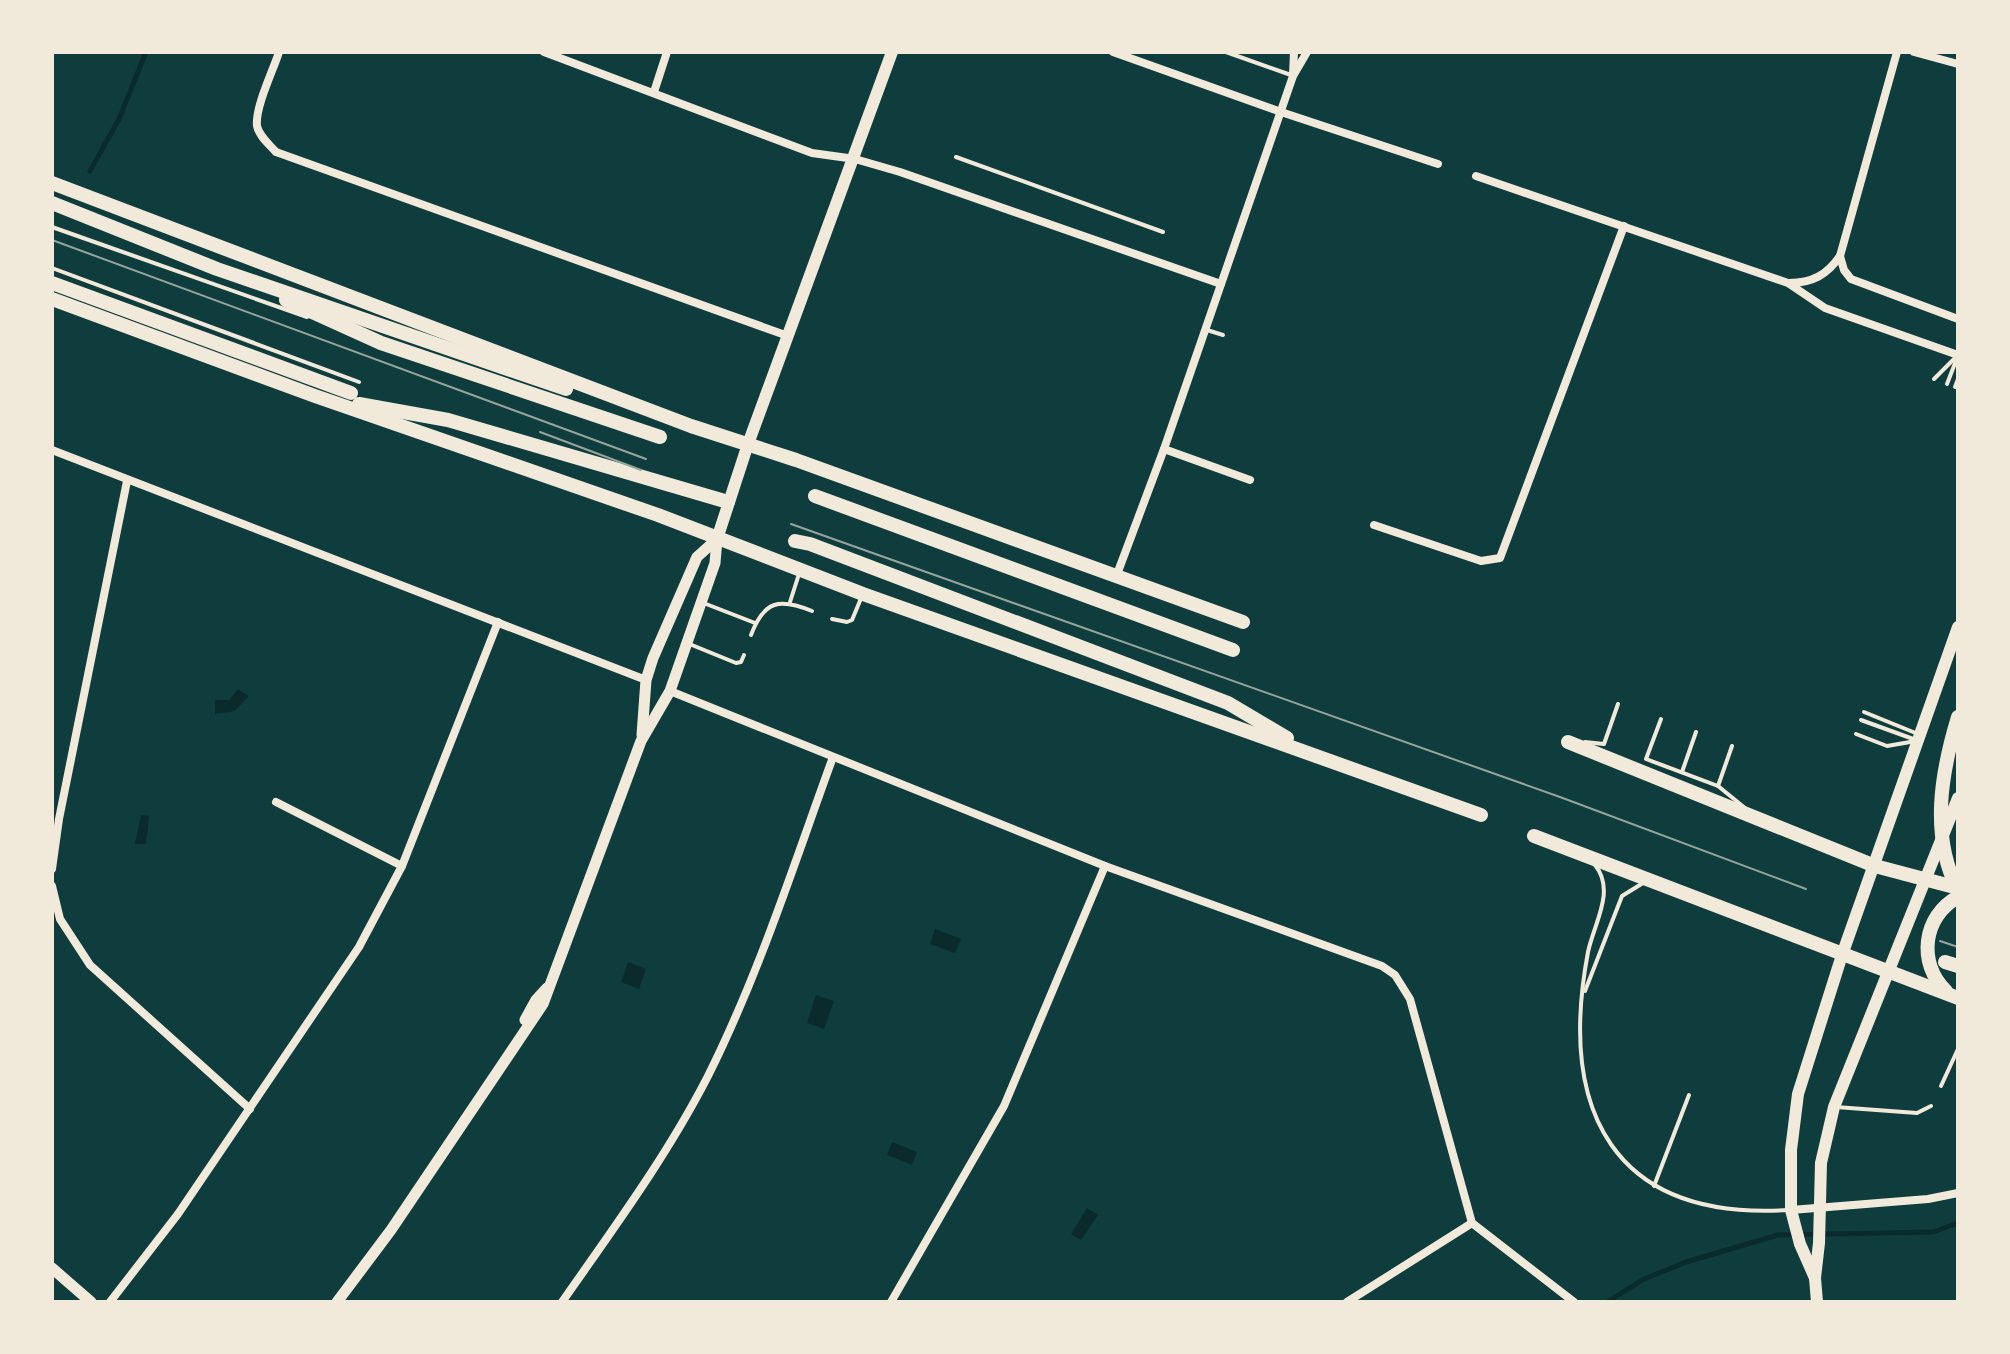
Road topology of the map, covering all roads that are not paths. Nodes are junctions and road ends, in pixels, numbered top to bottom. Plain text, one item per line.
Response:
1 (279, 52) edge
2 (544, 52) edge
3 (667, 52) edge
4 (892, 52) edge
5 (1113, 52) edge
6 (1226, 52) edge
7 (1294, 52) edge
8 (1307, 52) edge
9 (1897, 52) edge
10 (1914, 52) edge
11 (1958, 64) edge
12 (1293, 76) junction
13 (654, 92) junction
14 (1281, 112) junction
15 (956, 157) dead end
16 (855, 159) junction
17 (1438, 164) dead end
18 (1476, 176) dead end
19 (52, 183) edge
20 (52, 203) edge
21 (1624, 226) junction
22 (52, 227) edge
23 (1163, 232) dead end
24 (1840, 256) junction
25 (52, 268) edge
26 (217, 269) junction
27 (52, 283) edge
28 (1788, 283) junction
29 (1221, 284) junction
30 (52, 299) edge
31 (1958, 319) edge
32 (1205, 329) junction
33 (1223, 335) dead end
34 (788, 336) junction
35 (381, 343) junction
36 (1958, 355) edge
37 (1934, 379) dead end
38 (1958, 379) edge
39 (1947, 384) dead end
40 (355, 387) joint
41 (1955, 387) dead end
42 (574, 391) dead end
43 (315, 396) junction
44 (660, 437) dead end
45 (748, 444) junction
46 (1164, 449) junction
47 (52, 450) edge
48 (1250, 480) dead end
49 (127, 481) junction
50 (815, 496) dead end
51 (728, 502) junction
52 (1374, 525) dead end
53 (717, 539) junction
54 (795, 541) dead end
55 (800, 570) junction
56 (1116, 577) junction
57 (863, 594) junction
58 (700, 602) junction
59 (790, 602) junction
60 (812, 611) dead end
61 (832, 619) dead end
62 (498, 622) junction
63 (1243, 622) dead end
64 (755, 623) junction
65 (1958, 627) edge
66 (751, 635) dead end
67 (686, 643) junction
68 (1233, 650) dead end
69 (744, 655) dead end
70 (646, 680) junction
71 (670, 691) junction
72 (1618, 704) dead end
73 (1864, 712) dead end
74 (1958, 717) edge
75 (1661, 719) dead end
76 (1861, 720) dead end
77 (1696, 732) dead end
78 (1856, 734) dead end
79 (1919, 738) junction
80 (641, 741) junction
81 (1568, 742) joint
82 (1732, 746) dead end
83 (1319, 756) junction
84 (833, 757) junction
85 (1682, 772) junction
86 (1718, 786) junction
87 (1958, 798) edge
88 (276, 802) dead end
89 (1481, 815) dead end
90 (1759, 818) junction
91 (1534, 836) dead end
92 (1588, 857) junction
93 (402, 866) junction
94 (1105, 866) junction
95 (1875, 866) junction
96 (52, 869) edge
97 (1927, 880) junction
98 (1649, 881) junction
99 (52, 886) edge
100 (1958, 889) edge
101 (1958, 897) edge
102 (1842, 955) junction
103 (1890, 970) junction
104 (1954, 996) edge
105 (1583, 997) junction
106 (1958, 1049) edge
107 (1941, 1086) dead end
108 (1689, 1095) dead end
109 (1931, 1106) dead end
110 (1834, 1107) junction
111 (250, 1109) junction
112 (1654, 1186) junction
113 (1958, 1193) edge
114 (1818, 1208) junction
115 (1791, 1210) junction
116 (1472, 1223) junction
117 (52, 1268) edge
118 (1815, 1278) junction
119 (91, 1302) edge
120 (110, 1302) edge
121 (337, 1302) edge
122 (562, 1302) edge
123 (891, 1302) edge
124 (1347, 1302) edge
125 (1574, 1302) edge
126 (1817, 1302) edge

1 - 34 street
2 - 13 street
3 - 13 street
4 - 16 main road
5 - 14 street
6 - 12 lane
7 - 12 street
8 - 12 street
9 - 24 street
10 - 11 street
12 - 14 street
13 - 16 street
14 - 17 street
14 - 29 street
15 - 23 lane
16 - 29 street
16 - 34 main road
18 - 21 street
19 - 45 highway
20 - 26 highway
21 - 28 street
21 - 52 street
22 - 35 lane
24 - 28 street
24 - 31 street
25 - 40 lane
26 - 35 highway
26 - 42 highway
27 - 40 highway
28 - 36 street
29 - 32 street
30 - 43 highway
32 - 33 lane
32 - 46 street
34 - 45 main road
35 - 44 highway
36 - 37 lane
36 - 39 lane
38 - 41 lane
43 - 51 highway
43 - 53 highway
45 - 51 main road
45 - 56 highway
46 - 48 street
46 - 56 street
47 - 49 street
49 - 62 street
49 - 96 street
50 - 68 highway
51 - 53 main road
53 - 55 highway
53 - 58 street
53 - 70 street
54 - 83 highway
55 - 57 highway
55 - 59 lane
56 - 63 highway
57 - 61 lane
57 - 83 highway
58 - 64 lane
58 - 67 street
59 - 60 lane
59 - 64 lane
62 - 70 street
62 - 93 street
64 - 66 lane
65 - 79 main road
67 - 69 lane
67 - 71 street
70 - 80 street
71 - 80 street
71 - 84 street
72 - 81 lane
73 - 79 lane
74 - 100 highway
75 - 85 lane
76 - 79 lane
77 - 85 lane
78 - 79 lane
79 - 95 main road
80 - 121 street
81 - 90 highway
82 - 86 lane
83 - 89 highway
84 - 94 street
84 - 122 street
85 - 86 lane
86 - 90 lane
87 - 97 main road
88 - 93 street
90 - 95 highway
91 - 92 highway
92 - 98 highway
92 - 105 lane
93 - 111 street
94 - 116 street
94 - 123 street
95 - 97 highway
95 - 102 main road
97 - 100 highway
97 - 103 main road
98 - 102 highway
98 - 105 lane
99 - 111 street
101 - 104 highway
102 - 103 highway
102 - 115 main road
103 - 104 highway
103 - 110 main road
105 - 112 lane
106 - 107 lane
108 - 112 lane
109 - 110 lane
110 - 114 main road
111 - 120 street
112 - 115 lane
113 - 114 street
114 - 115 street
114 - 118 main road
115 - 118 main road
116 - 124 street
116 - 125 street
117 - 119 street
118 - 126 main road

